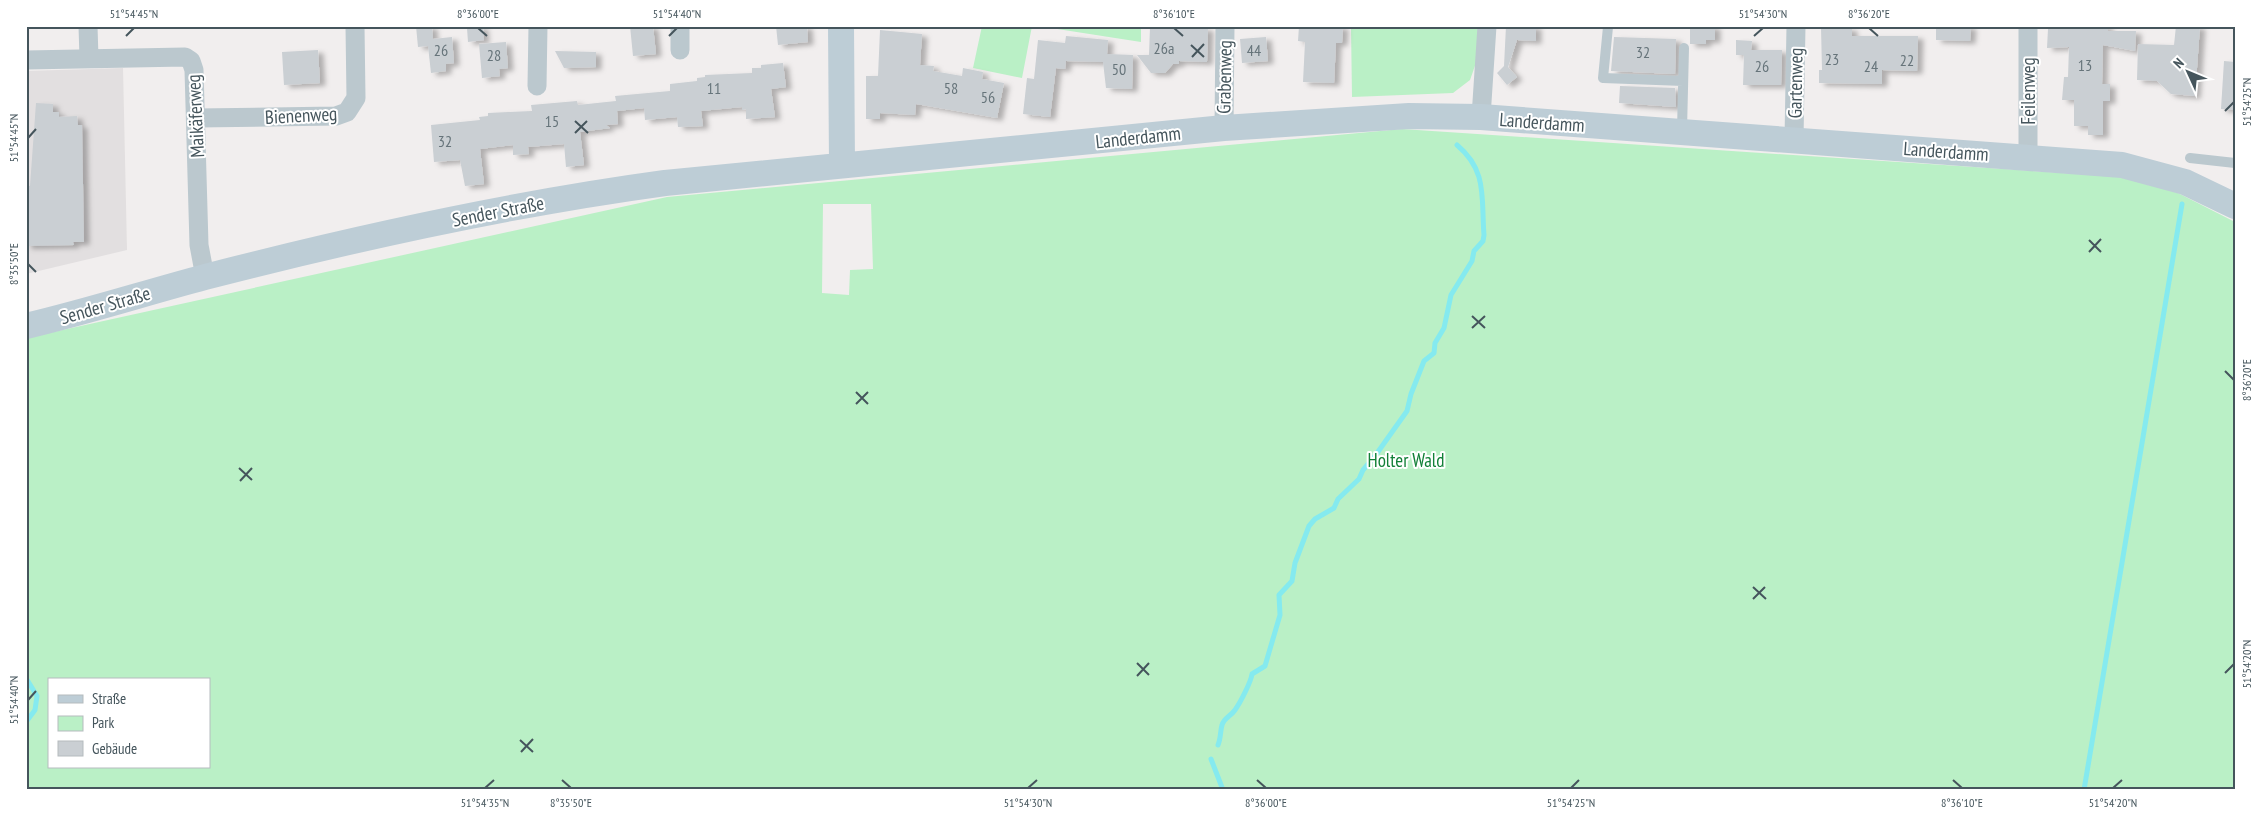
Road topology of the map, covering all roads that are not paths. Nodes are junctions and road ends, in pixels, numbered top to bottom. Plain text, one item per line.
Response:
1 (88, 26) edge
2 (355, 26) edge
3 (538, 26) edge
4 (680, 26) edge
5 (841, 26) edge
6 (1225, 26) edge
7 (1487, 26) edge
8 (1796, 26) edge
9 (2028, 26) edge
10 (1608, 27) edge
11 (1684, 48) dead end
12 (680, 50) dead end
13 (88, 58) junction
14 (26, 60) edge
15 (1683, 81) junction
16 (537, 86) dead end
17 (197, 118) junction
18 (1482, 118) junction
19 (1224, 128) junction
20 (1682, 132) junction
21 (1794, 139) junction
22 (2028, 157) junction
23 (2190, 158) dead end
24 (2235, 163) edge
25 (842, 165) junction
26 (2235, 206) edge
27 (206, 277) junction
28 (26, 326) edge

1 - 13 street
2 - 17 street, Bienenweg
3 - 16 street
4 - 12 street
5 - 25 main road
6 - 19 street, Grabenweg
7 - 18 street
8 - 21 street, Gartenweg
9 - 22 street, Feilenweg
10 - 15 lane
11 - 15 lane
13 - 14 street, Maikäferweg
13 - 17 street, Maikäferweg
15 - 20 lane
17 - 27 street, Maikäferweg
18 - 19 main road, Landerdamm
18 - 20 main road, Landerdamm
19 - 25 main road, Landerdamm
20 - 21 main road, Landerdamm
21 - 22 main road, Landerdamm
22 - 26 main road, Landerdamm
23 - 24 lane
25 - 27 main road, Sender Straße
27 - 28 main road, Sender Straße

